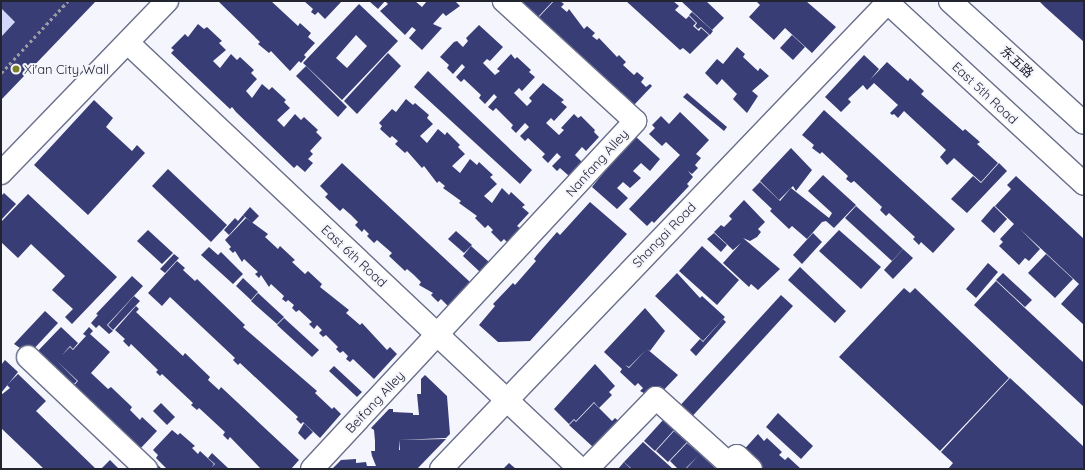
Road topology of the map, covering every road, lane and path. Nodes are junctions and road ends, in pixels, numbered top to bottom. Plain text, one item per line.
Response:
1 (68, 1) edge
2 (167, 1) edge
3 (504, 1) edge
4 (888, 1) edge
5 (950, 1) edge
6 (128, 42) junction
7 (1, 73) edge
8 (1084, 123) edge
9 (1, 173) edge
10 (1084, 184) edge
11 (439, 335) junction
12 (28, 357) dead end
13 (506, 399) junction
14 (146, 469) edge
15 (312, 469) edge
16 (441, 469) edge
17 (580, 469) edge
18 (587, 469) edge
19 (751, 469) edge

1 - 7 path
2 - 6 street
3 - 11 street, Nanfang Alley
4 - 10 street, East 5th Road
4 - 13 street, Shangai Road
5 - 8 street, 东五路
6 - 9 street
6 - 11 street, East 6th Road
11 - 13 street, East 6th Road
11 - 15 street, Beifang Alley
12 - 14 street
13 - 16 street, Shangai Road
13 - 17 street, East 6th Road
18 - 19 street

